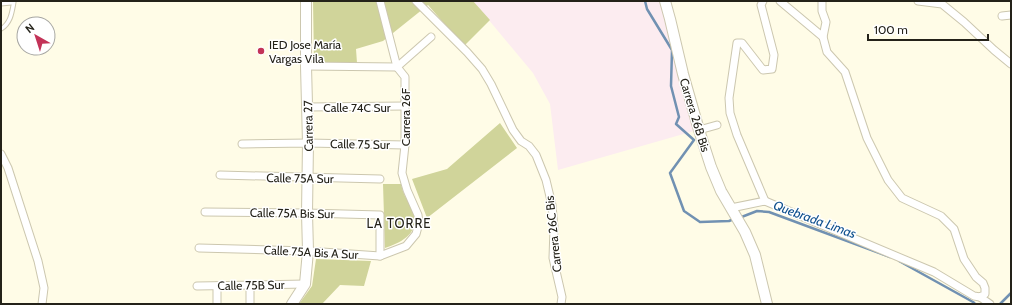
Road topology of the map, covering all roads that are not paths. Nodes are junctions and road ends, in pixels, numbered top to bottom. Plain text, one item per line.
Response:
1 (11, 1) edge
2 (14, 1) edge
3 (306, 1) edge
4 (380, 1) edge
5 (416, 1) edge
6 (665, 1) edge
7 (763, 1) edge
8 (780, 1) edge
9 (822, 1) edge
10 (918, 1) edge
11 (1, 2) edge
12 (1011, 15) edge
13 (1002, 16) dead end
14 (1, 29) edge
15 (431, 37) dead end
16 (823, 37) junction
17 (1011, 64) edge
18 (306, 66) junction
19 (397, 67) junction
20 (405, 106) junction
21 (308, 107) junction
22 (717, 125) dead end
23 (699, 130) junction
24 (308, 143) junction
25 (242, 144) dead end
26 (406, 145) junction
27 (1, 154) edge
28 (220, 176) dead end
29 (308, 178) junction
30 (380, 179) dead end
31 (765, 201) junction
32 (205, 212) dead end
33 (307, 213) junction
34 (735, 215) junction
35 (416, 234) joint
36 (199, 248) dead end
37 (308, 251) junction
38 (380, 256) junction
39 (305, 284) junction
40 (250, 285) junction
41 (197, 286) dead end
42 (217, 286) junction
43 (980, 297) junction
44 (561, 300) edge
45 (42, 304) edge
46 (217, 304) edge
47 (250, 304) edge
48 (292, 304) edge
49 (768, 304) edge
50 (990, 304) edge

1 - 11 street
2 - 14 lane
3 - 18 street, Carrera 27
4 - 19 street, Carrera 26F
5 - 44 street, Carrera 26C Bis
6 - 23 street, Carrera 26B Bis
7 - 31 street
8 - 16 street
9 - 16 street
10 - 17 street
12 - 13 street
15 - 19 street
16 - 43 street
18 - 19 street
18 - 21 street, Carrera 27
19 - 20 street, Carrera 26F
20 - 21 street, Calle 74C Sur
20 - 26 street, Carrera 26F
21 - 24 street, Carrera 27
22 - 23 street
23 - 34 street, Carrera 26B Bis
24 - 25 street, Calle 75 Sur
24 - 26 street, Calle 75 Sur
24 - 29 street, Carrera 27
26 - 35 street, Carrera 26F
27 - 45 street
28 - 29 street, Calle 75A Sur
29 - 30 street, Calle 75A Sur
29 - 33 street, Carrera 27
31 - 34 street
31 - 43 street
32 - 33 street, Calle 75A Bis Sur
33 - 37 street, Carrera 27
33 - 38 street, Calle 75A Bis Sur
34 - 49 street, Carrera 26B Bis
35 - 38 street, Calle 75A Bis A Sur
36 - 37 street, Calle 75A Bis A Sur
37 - 38 street, Calle 75A Bis A Sur
37 - 39 street, Carrera 27
39 - 40 street, Calle 75B Sur
39 - 48 street
40 - 42 street, Calle 75B Sur
40 - 47 street
41 - 42 street, Calle 75B Sur
42 - 46 street
43 - 50 street

